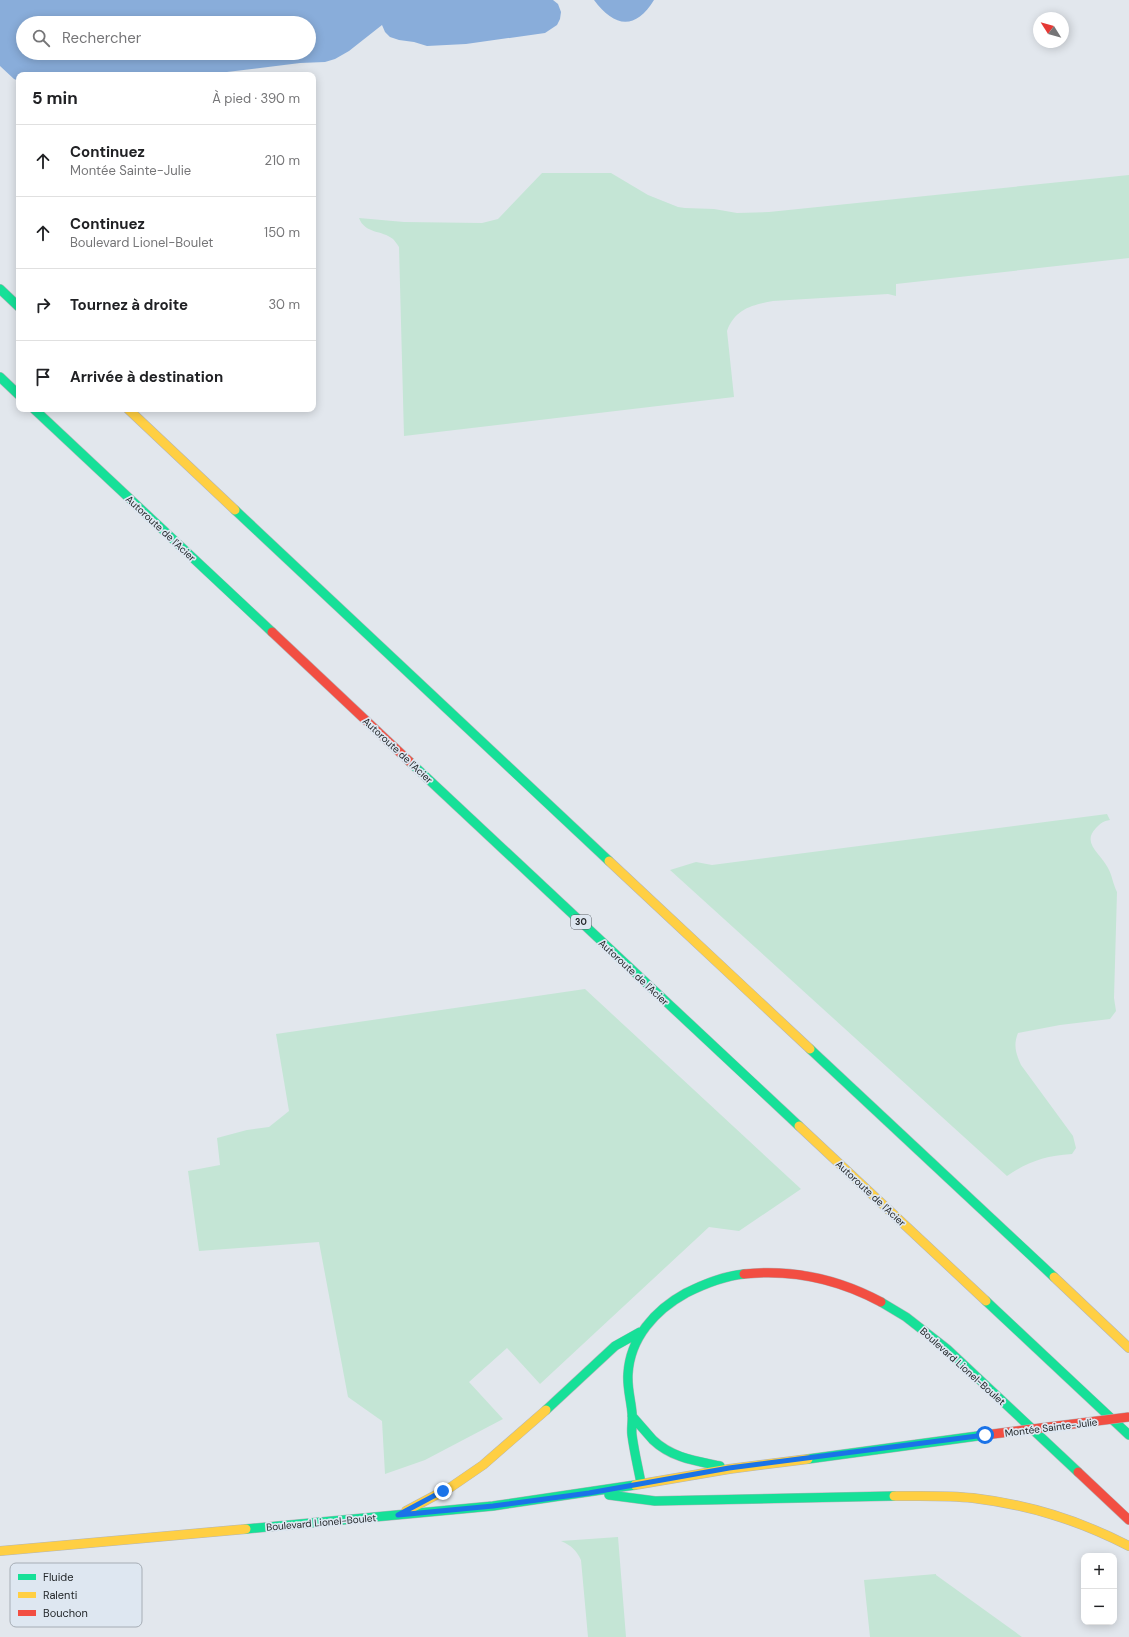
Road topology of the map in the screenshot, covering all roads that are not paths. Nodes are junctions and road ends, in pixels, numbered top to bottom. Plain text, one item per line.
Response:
1 (0, 289) edge
2 (16, 304) edge
3 (0, 377) edge
4 (16, 392) edge
5 (37, 412) edge
6 (131, 412) edge
7 (640, 1332) junction
8 (1129, 1348) edge
9 (632, 1416) junction
10 (1129, 1417) edge
11 (1129, 1435) edge
12 (729, 1468) junction
13 (641, 1484) junction
14 (589, 1493) junction
15 (398, 1515) junction
16 (1129, 1520) edge
17 (1129, 1546) edge
18 (0, 1551) edge

1 - 2 main road
3 - 4 main road
5 - 11 main road, Autoroute de l'Acier / 30
6 - 8 main road
7 - 9 main road
7 - 15 main road
7 - 16 main road, Boulevard Lionel-Boulet
9 - 12 main road
9 - 13 main road
10 - 12 main road, Montée Sainte-Julie, bridge
12 - 13 main road, Montée Sainte-Julie
13 - 14 main road, Boulevard Lionel-Boulet
14 - 15 main road, Boulevard Lionel-Boulet
14 - 17 main road
15 - 18 main road, Boulevard Lionel-Boulet

